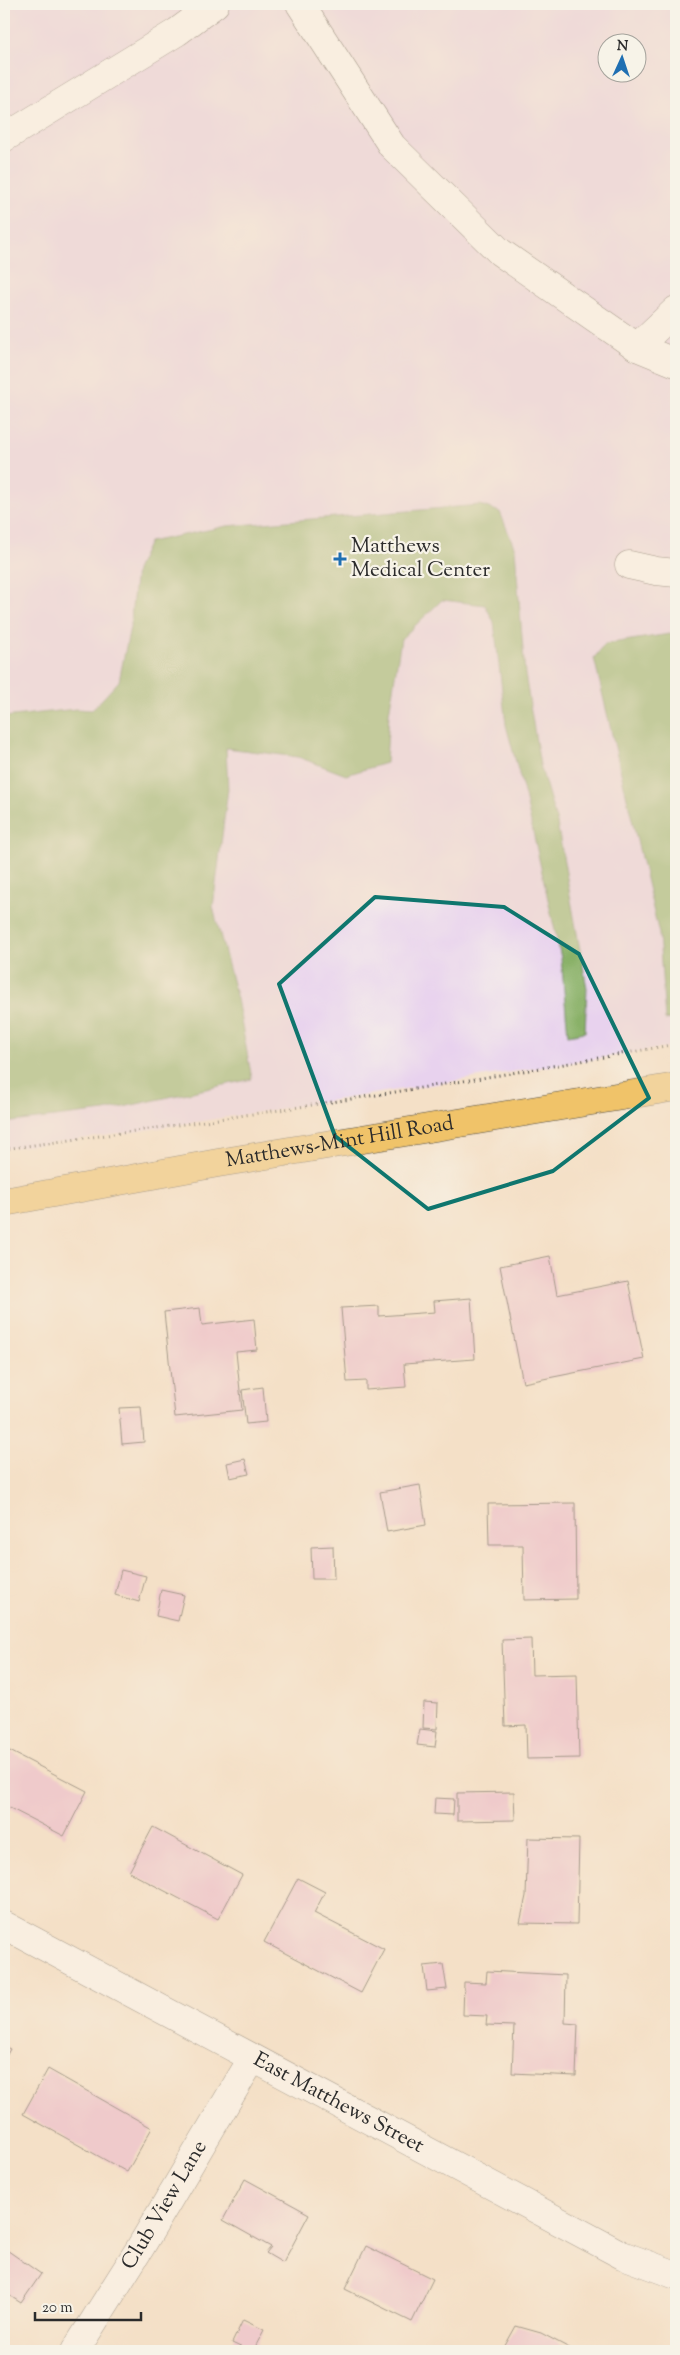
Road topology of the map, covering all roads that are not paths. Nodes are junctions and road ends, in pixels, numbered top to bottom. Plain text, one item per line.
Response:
1 (215, 4) edge
2 (300, 4) edge
3 (4, 138) edge
4 (676, 310) edge
5 (637, 347) junction
6 (676, 363) edge
7 (629, 565) dead end
8 (676, 573) edge
9 (676, 1087) edge
10 (4, 1202) edge
11 (4, 1925) edge
12 (252, 2059) junction
13 (676, 2275) edge
14 (75, 2351) edge

1 - 3 street
2 - 5 street
4 - 5 street
5 - 6 street
7 - 8 street
9 - 10 main road, Matthews-Mint Hill Road
11 - 12 street, East Matthews Street
12 - 13 street, East Matthews Street
12 - 14 street, Club View Lane

